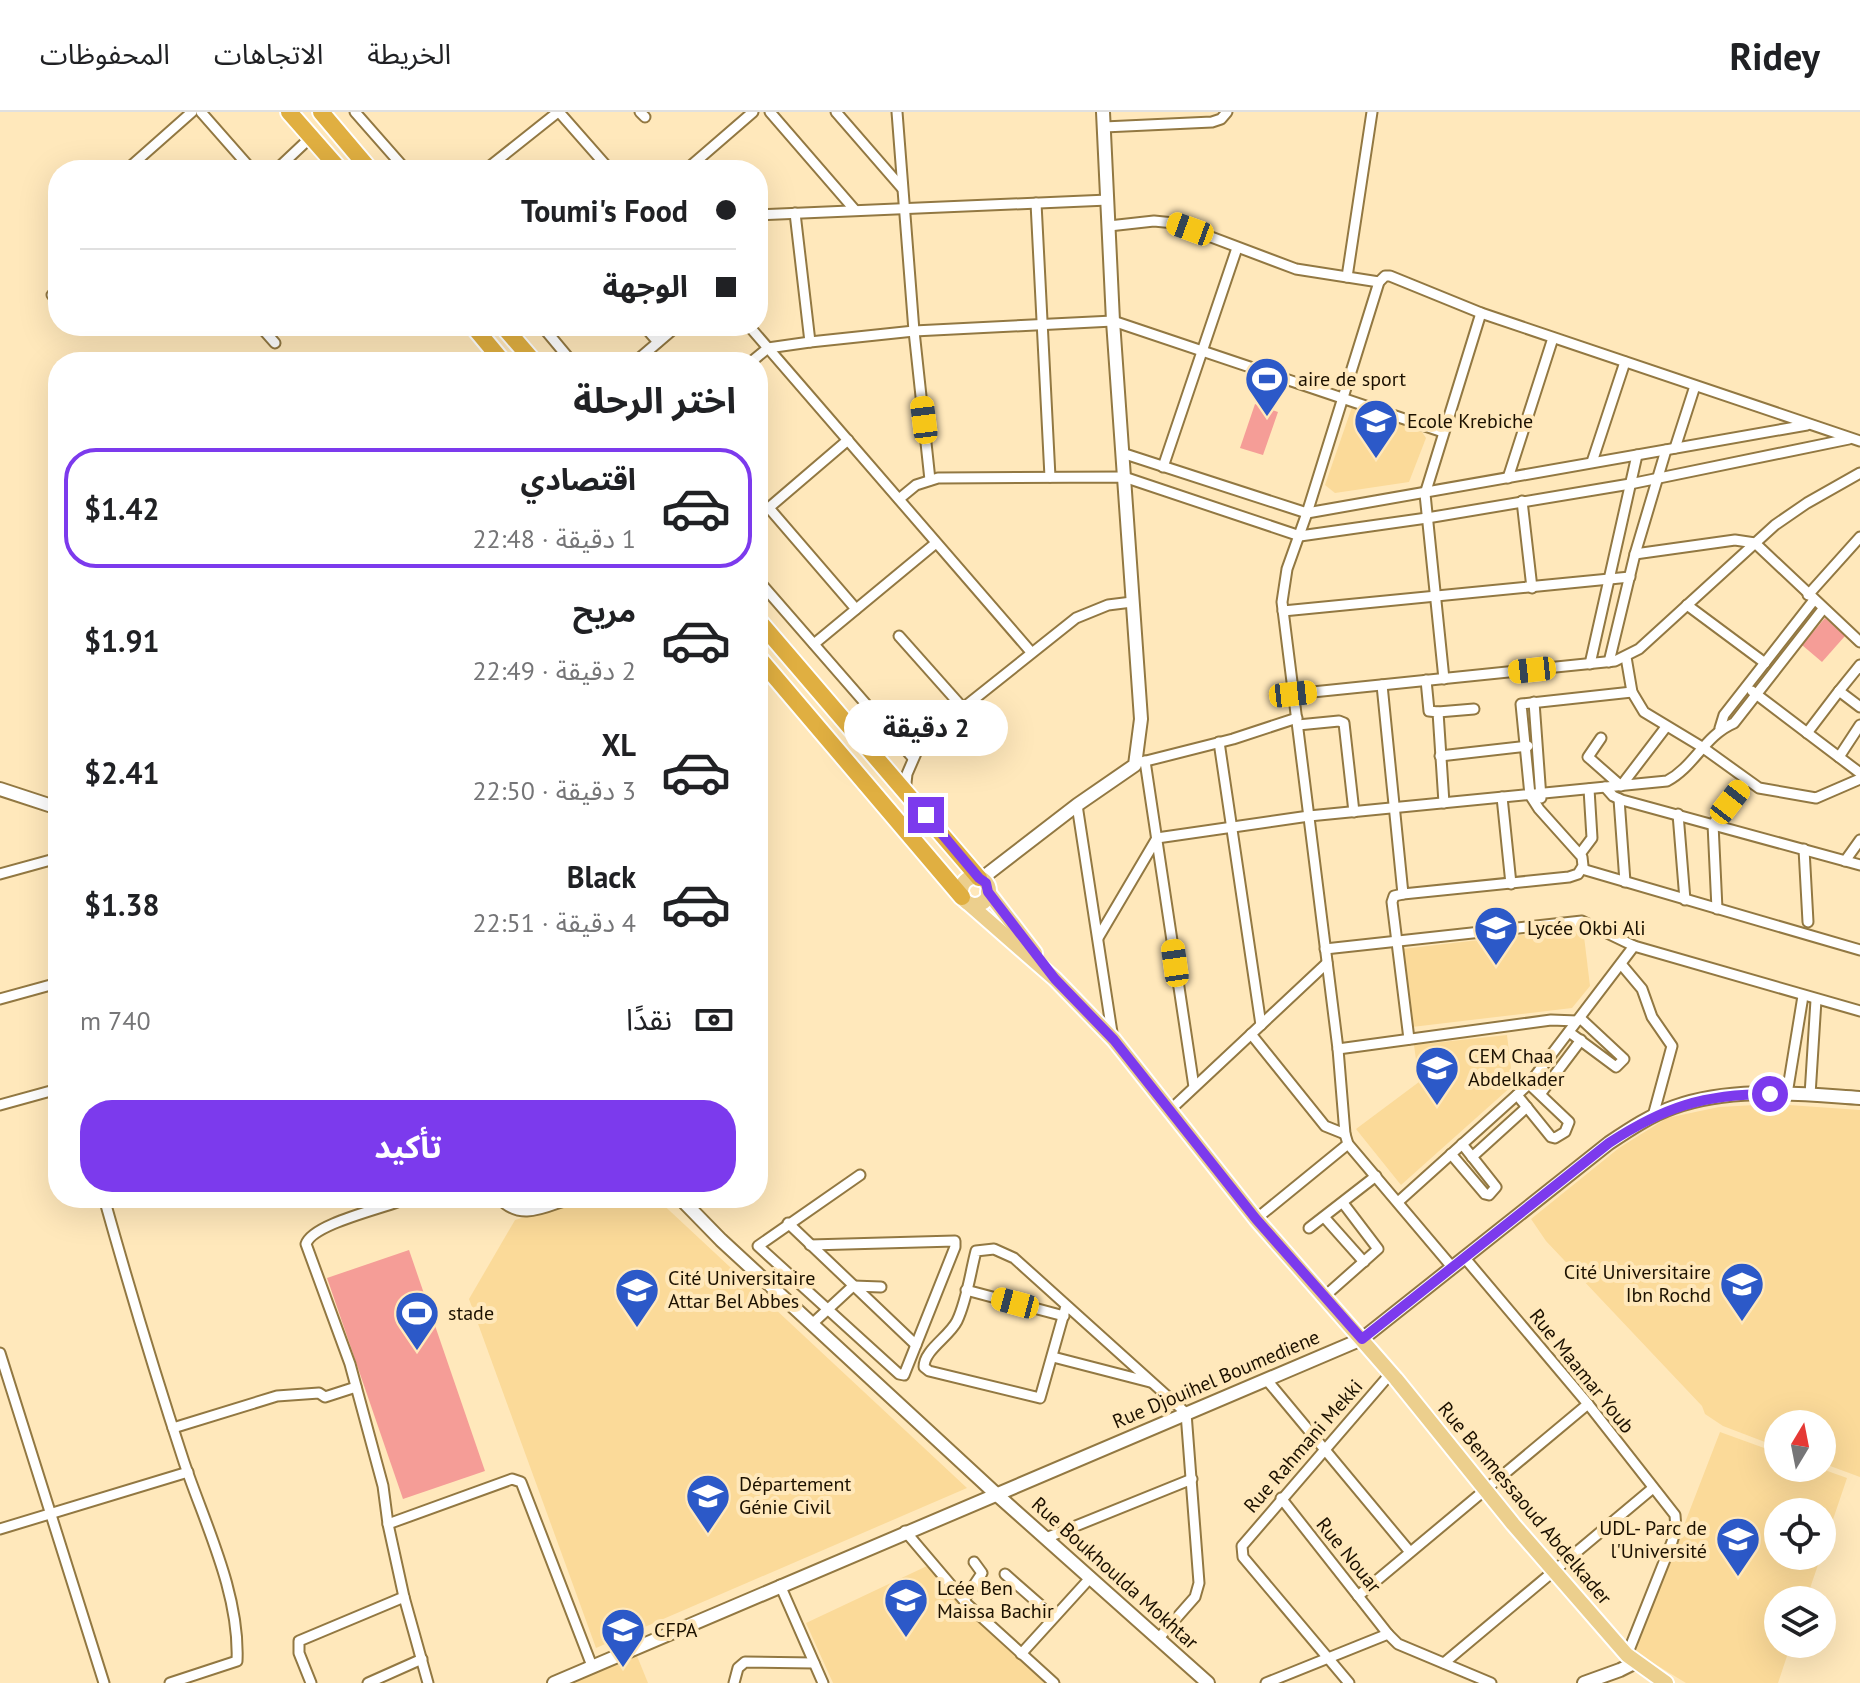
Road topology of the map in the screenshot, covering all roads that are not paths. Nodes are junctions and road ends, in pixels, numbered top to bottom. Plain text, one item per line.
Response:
1 (192, 112) edge
2 (201, 112) edge
3 (289, 112) edge
4 (321, 112) edge
5 (753, 112) edge
6 (770, 112) edge
7 (836, 112) edge
8 (897, 112) edge
9 (1103, 112) edge
10 (1227, 112) edge
11 (1372, 112) edge
12 (562, 113) edge
13 (362, 114) edge
14 (1104, 127) junction
15 (311, 137) junction
16 (498, 159) edge
17 (138, 160) edge
18 (243, 160) edge
19 (287, 160) edge
20 (331, 160) edge
21 (362, 160) edge
22 (398, 160) edge
23 (602, 160) edge
24 (698, 160) edge
25 (903, 189) junction
26 (1108, 200) junction
27 (1036, 203) junction
28 (904, 207) junction
29 (854, 209) junction
30 (795, 213) junction
31 (768, 214) edge
32 (1109, 226) junction
33 (1237, 248) junction
34 (1347, 277) junction
35 (1379, 282) junction
36 (1481, 313) junction
37 (1113, 321) junction
38 (1041, 323) junction
39 (914, 331) junction
40 (269, 336) edge
41 (481, 336) edge
42 (512, 336) edge
43 (550, 336) edge
44 (653, 336) edge
45 (665, 336) edge
46 (758, 336) edge
47 (1553, 338) junction
48 (658, 342) junction
49 (810, 342) junction
50 (275, 343) dead end
51 (768, 348) junction
52 (1203, 351) junction
53 (495, 352) edge
54 (525, 352) edge
55 (564, 352) edge
56 (646, 352) edge
57 (763, 352) edge
58 (1625, 362) junction
59 (1695, 386) junction
60 (1343, 398) junction
61 (1810, 424) junction
62 (1443, 432) junction
63 (848, 440) junction
64 (1856, 440) edge
65 (1671, 449) junction
66 (1122, 453) junction
67 (1637, 455) junction
68 (1592, 462) junction
69 (1163, 467) junction
70 (1860, 473) edge
71 (1050, 477) junction
72 (1124, 477) junction
73 (1508, 478) junction
74 (1657, 479) junction
75 (930, 480) junction
76 (1630, 484) junction
77 (1425, 494) junction
78 (899, 499) junction
79 (1522, 501) junction
80 (769, 508) joint
81 (1307, 513) junction
82 (1427, 518) junction
83 (1300, 536) junction
84 (1860, 537) edge
85 (936, 543) junction
86 (1755, 543) junction
87 (1635, 554) junction
88 (1630, 577) junction
89 (1608, 580) junction
90 (1532, 588) junction
91 (768, 591) edge
92 (1435, 598) junction
93 (1811, 598) junction
94 (1132, 602) junction
95 (1687, 605) junction
96 (856, 609) junction
97 (1823, 609) junction
98 (1283, 611) junction
99 (768, 632) edge
100 (899, 636) dead end
101 (1783, 640) junction
102 (1860, 642) edge
103 (814, 644) junction
104 (1792, 648) junction
105 (1031, 652) junction
106 (1626, 657) junction
107 (1609, 662) junction
108 (1765, 663) junction
109 (1590, 664) junction
110 (1860, 665) edge
111 (768, 669) edge
112 (1444, 679) junction
113 (1426, 680) junction
114 (1382, 685) junction
115 (1747, 686) junction
116 (1839, 691) junction
117 (1632, 692) junction
118 (1293, 694) junction
119 (1756, 694) junction
120 (1534, 702) junction
121 (1860, 707) edge
122 (963, 708) junction
123 (1474, 709) dead end
124 (1438, 712) junction
125 (1297, 722) junction
126 (1860, 725) edge
127 (1666, 727) junction
128 (1720, 728) junction
129 (1807, 733) junction
130 (1601, 738) dead end
131 (1219, 742) junction
132 (1538, 744) junction
133 (1525, 746) junction
134 (1702, 747) junction
135 (1440, 756) junction
136 (1839, 757) junction
137 (913, 758) junction
138 (1140, 763) junction
139 (1860, 776) edge
140 (1747, 780) junction
141 (1621, 786) junction
142 (1605, 787) junction
143 (0, 789) edge
144 (1589, 789) junction
145 (905, 792) junction
146 (1542, 793) junction
147 (1530, 795) junction
148 (1502, 797) junction
149 (1619, 799) junction
150 (1444, 803) junction
151 (48, 805) edge
152 (1077, 805) junction
153 (1394, 808) junction
154 (1539, 809) junction
155 (1354, 812) junction
156 (1678, 814) junction
157 (1309, 816) junction
158 (1713, 824) junction
159 (1230, 826) junction
160 (1157, 838) junction
161 (1860, 840) edge
162 (1804, 849) junction
163 (1580, 854) junction
164 (48, 861) edge
165 (1845, 861) junction
166 (1860, 865) edge
167 (1582, 869) junction
168 (0, 874) edge
169 (1625, 882) junction
170 (984, 884) junction
171 (1511, 884) junction
172 (1403, 894) junction
173 (965, 900) junction
174 (1685, 900) junction
175 (1717, 909) junction
176 (1808, 922) dead end
177 (1098, 938) junction
178 (1397, 941) junction
179 (1634, 946) junction
180 (1325, 949) junction
181 (1860, 950) edge
182 (1327, 963) junction
183 (1621, 964) junction
184 (1055, 979) junction
185 (48, 986) edge
186 (1803, 996) junction
187 (0, 999) edge
188 (1816, 1000) junction
189 (1860, 1011) edge
190 (1578, 1020) junction
191 (1261, 1025) junction
192 (1569, 1032) junction
193 (1251, 1034) junction
194 (1409, 1039) junction
195 (1114, 1040) junction
196 (1581, 1040) junction
197 (1338, 1049) junction
198 (1529, 1084) junction
199 (1194, 1087) junction
200 (48, 1092) edge
201 (1541, 1093) junction
202 (1787, 1094) junction
203 (1517, 1095) junction
204 (1810, 1095) junction
205 (1860, 1098) edge
206 (0, 1105) edge
207 (1527, 1107) junction
208 (1169, 1111) junction
209 (1653, 1116) junction
210 (1346, 1139) junction
211 (1462, 1144) junction
212 (1451, 1154) junction
213 (1472, 1157) junction
214 (860, 1175) dead end
215 (1376, 1176) junction
216 (1398, 1202) junction
217 (1343, 1203) junction
218 (107, 1208) edge
219 (379, 1208) edge
220 (510, 1208) edge
221 (535, 1208) edge
222 (690, 1208) edge
223 (1324, 1217) junction
224 (1256, 1219) junction
225 (788, 1223) junction
226 (1309, 1228) dead end
227 (810, 1245) junction
228 (1464, 1257) junction
229 (1364, 1262) junction
230 (1452, 1267) junction
231 (853, 1286) junction
232 (881, 1287) dead end
233 (966, 1290) junction
234 (1325, 1296) junction
235 (828, 1311) junction
236 (1065, 1311) junction
237 (812, 1324) junction
238 (1362, 1339) junction
239 (916, 1345) junction
240 (0, 1353) edge
241 (1053, 1357) junction
242 (1391, 1373) junction
243 (1266, 1379) junction
244 (1151, 1383) junction
245 (356, 1387) junction
246 (1588, 1404) junction
247 (1186, 1413) junction
248 (173, 1428) junction
249 (1324, 1449) junction
250 (188, 1472) junction
251 (1192, 1479) junction
252 (1653, 1488) junction
253 (1485, 1489) junction
254 (995, 1493) junction
255 (1281, 1498) junction
256 (51, 1514) junction
257 (388, 1524) junction
258 (0, 1529) edge
259 (905, 1531) junction
260 (1046, 1538) junction
261 (1410, 1552) junction
262 (974, 1562) dead end
263 (1554, 1571) junction
264 (1005, 1574) dead end
265 (1091, 1577) junction
266 (780, 1585) junction
267 (1358, 1596) junction
268 (404, 1597) junction
269 (964, 1600) junction
270 (1054, 1617) junction
271 (1388, 1634) junction
272 (1158, 1639) junction
273 (1021, 1654) junction
274 (1631, 1658) junction
275 (422, 1659) junction
276 (1329, 1659) junction
277 (814, 1663) junction
278 (1444, 1663) junction
279 (592, 1666) junction
280 (104, 1683) edge
281 (170, 1683) edge
282 (311, 1683) edge
283 (368, 1683) edge
284 (428, 1683) edge
285 (554, 1683) edge
286 (734, 1683) edge
287 (823, 1683) edge
288 (1054, 1683) edge
289 (1208, 1683) edge
290 (1266, 1683) edge
291 (1349, 1683) edge
292 (1491, 1683) edge
293 (1585, 1683) edge
294 (1666, 1683) edge

1 - 17 street
2 - 18 street
3 - 15 highway
4 - 21 highway
5 - 24 street
6 - 29 street
7 - 25 street
8 - 25 street
9 - 14 main road
10 - 14 street
11 - 34 street
12 - 16 street
12 - 23 street
13 - 22 street
14 - 26 main road
15 - 19 street
15 - 20 highway
25 - 28 street
26 - 27 street
26 - 32 main road
27 - 28 street
27 - 38 street
28 - 29 street
28 - 39 street
29 - 30 street
30 - 31 street
30 - 49 street
32 - 33 street
32 - 37 main road
33 - 34 street
33 - 52 street
34 - 35 street
35 - 36 street
35 - 60 street
36 - 47 street
36 - 62 street
37 - 38 street
37 - 52 street
37 - 66 main road
38 - 39 street
38 - 71 street
39 - 49 street
39 - 75 street
40 - 50 street
41 - 53 highway
42 - 54 highway
43 - 55 street
44 - 48 street
45 - 48 street
46 - 51 street
47 - 58 street
47 - 73 street
48 - 56 street
49 - 51 street
51 - 57 street
51 - 63 street
52 - 60 street
52 - 69 street
58 - 59 street
58 - 68 street
59 - 61 street
59 - 65 street
60 - 62 street
60 - 81 street
61 - 64 street
61 - 65 street
62 - 77 street
63 - 78 street
63 - 80 street
64 - 74 street
65 - 67 street
65 - 74 street
66 - 69 street
66 - 72 main road
67 - 68 street
67 - 76 street
68 - 73 street
69 - 81 street
70 - 86 street
71 - 72 street
71 - 75 street
72 - 83 street
72 - 94 main road
73 - 77 street
74 - 76 street
74 - 87 street
75 - 78 street
76 - 79 street
76 - 89 street
77 - 81 street
77 - 82 street
78 - 85 street
79 - 82 street
79 - 90 street
80 - 96 street
81 - 83 street
82 - 83 street
82 - 92 street
83 - 98 street
84 - 93 street
85 - 96 street
85 - 105 street
86 - 87 street
86 - 93 street
86 - 95 street
87 - 88 street
88 - 89 street
88 - 107 street
89 - 90 street
89 - 109 street
90 - 92 street
91 - 103 street
92 - 98 street
92 - 112 street
93 - 97 street
93 - 101 street
94 - 105 street
94 - 138 main road
95 - 106 street
95 - 108 street
96 - 103 street
97 - 102 street
97 - 104 street
98 - 118 street
99 - 145 highway
100 - 122 street
101 - 104 street
101 - 108 street
103 - 137 street
104 - 119 street
105 - 122 street
106 - 107 street
106 - 117 street
107 - 109 street
108 - 115 street
109 - 112 street
110 - 116 street
111 - 173 highway
112 - 113 street
113 - 114 street
113 - 124 street
114 - 118 street
114 - 153 street
115 - 119 street
115 - 128 street
116 - 121 street
116 - 129 street
117 - 120 street
117 - 127 street
118 - 125 street
119 - 128 street
119 - 129 street
120 - 132 street
120 - 133 street
122 - 137 street
123 - 124 street
124 - 135 street
125 - 131 street
125 - 155 street
125 - 157 street
126 - 136 street
127 - 134 street
127 - 141 street
128 - 134 street
129 - 136 street
130 - 141 street
131 - 138 street
131 - 159 street
132 - 133 street
132 - 146 street
133 - 135 street
133 - 147 street
134 - 140 street
134 - 141 street
135 - 150 street
136 - 139 street
137 - 145 street
138 - 152 main road
138 - 160 street
139 - 140 street
140 - 158 street
141 - 142 street
142 - 144 street
142 - 149 street
143 - 151 main road
144 - 146 street
144 - 163 street
145 - 170 highway
146 - 147 street
146 - 154 street
147 - 148 street
147 - 154 street
148 - 150 street
148 - 171 street
149 - 156 street
149 - 169 street
150 - 153 street
152 - 170 main road
152 - 177 street
153 - 155 street
153 - 172 street
154 - 163 street
155 - 157 street
156 - 158 street
156 - 174 street
157 - 159 street
157 - 180 street
158 - 162 street
158 - 175 street
159 - 160 street
159 - 191 street
160 - 177 street
160 - 199 street
161 - 165 street
162 - 165 street
162 - 176 street
163 - 167 street
164 - 168 street
165 - 166 street
167 - 169 street
167 - 171 street
169 - 174 street
170 - 173 main road
170 - 173 main road
170 - 184 main road
171 - 172 street
172 - 178 street
173 - 184 main road
174 - 175 street
175 - 181 street
177 - 195 street
178 - 179 street
178 - 180 street
178 - 194 street
179 - 183 street
179 - 186 street
180 - 182 street
182 - 191 street
182 - 197 street
183 - 190 street
183 - 209 street
184 - 195 main road, Rue Benmessaoud Abdelkader
185 - 187 street
186 - 188 street
186 - 202 street
188 - 189 street
188 - 204 street
190 - 192 street
190 - 194 street
190 - 196 street
191 - 193 street
192 - 196 street
192 - 198 street
193 - 199 street
193 - 210 street
194 - 197 street
195 - 208 main road, Rue Benmessaoud Abdelkader
196 - 201 street
197 - 210 street
198 - 201 street
198 - 203 street
199 - 208 street
200 - 206 street
201 - 207 street
202 - 204 main road, Rue Djouihel Boumediene
202 - 209 main road, Rue Djouihel Boumediene
203 - 207 street
203 - 211 street
204 - 205 main road, Rue Djouihel Boumediene
207 - 213 street
208 - 224 main road, Rue Benmessaoud Abdelkader
209 - 228 main road, Rue Djouihel Boumediene
210 - 215 street
210 - 224 street
211 - 212 street
211 - 213 street
212 - 213 street
212 - 216 street
214 - 225 street
215 - 216 street
215 - 217 street
216 - 230 street
217 - 223 street
217 - 229 street
218 - 248 street
219 - 245 street
220 - 221 street
222 - 237 main road, Rue Boukhoulda Mokhtar
223 - 226 street
223 - 229 street
224 - 234 main road, Rue Benmessaoud Abdelkader
225 - 227 street
225 - 235 street
227 - 231 street
227 - 239 street
228 - 230 main road, Rue Djouihel Boumediene
228 - 246 street, Rue Maamar Youb
229 - 234 street
230 - 238 main road, Rue Djouihel Boumediene
231 - 232 street
231 - 235 street
231 - 239 street
233 - 236 street
233 - 236 street
233 - 241 street
234 - 238 main road, Rue Benmessaoud Abdelkader
235 - 237 street
235 - 239 street
236 - 241 street
236 - 244 street
237 - 254 main road, Rue Boukhoulda Mokhtar
238 - 242 main road, Rue Benmessaoud Abdelkader
238 - 243 main road, Rue Djouihel Boumediene
240 - 256 street
241 - 244 street
242 - 249 street, Rue Rahmani Mekki
242 - 253 main road, Rue Benmessaoud Abdelkader
243 - 247 main road, Rue Djouihel Boumediene
243 - 249 street
244 - 247 street
245 - 248 street
245 - 257 street
246 - 252 street, Rue Maamar Youb
246 - 253 street
247 - 251 street
247 - 254 main road, Rue Djouihel Boumediene
248 - 250 street
249 - 255 street, Rue Rahmani Mekki
249 - 261 street
250 - 256 street
250 - 281 street
251 - 260 street
251 - 272 street
252 - 263 street
252 - 274 street, Rue Maamar Youb
253 - 261 street
253 - 263 main road, Rue Benmessaoud Abdelkader
254 - 259 main road, Rue Djouihel Boumediene
254 - 260 main road, Rue Boukhoulda Mokhtar
255 - 267 street, Rue Nouar
255 - 276 street, Rue Rahmani Mekki
256 - 258 street
256 - 280 street
257 - 268 street
257 - 279 street
259 - 266 main road, Rue Djouihel Boumediene
259 - 269 street
260 - 265 main road, Rue Boukhoulda Mokhtar
261 - 267 street
262 - 269 street
263 - 274 main road, Rue Benmessaoud Abdelkader
263 - 278 street
264 - 270 street
265 - 270 street
265 - 272 main road, Rue Boukhoulda Mokhtar
266 - 277 street
266 - 279 main road, Rue Djouihel Boumediene
267 - 271 street, Rue Nouar
268 - 275 street
268 - 282 street
269 - 273 street
270 - 273 street
271 - 276 street
271 - 278 street
272 - 289 main road, Rue Boukhoulda Mokhtar
273 - 288 street
274 - 293 main road
274 - 294 main road, Rue Benmessaoud Abdelkader
275 - 283 street
275 - 284 street
276 - 290 street
276 - 291 street
277 - 286 street
277 - 287 street
278 - 292 street
279 - 285 main road, Rue Djouihel Boumediene

